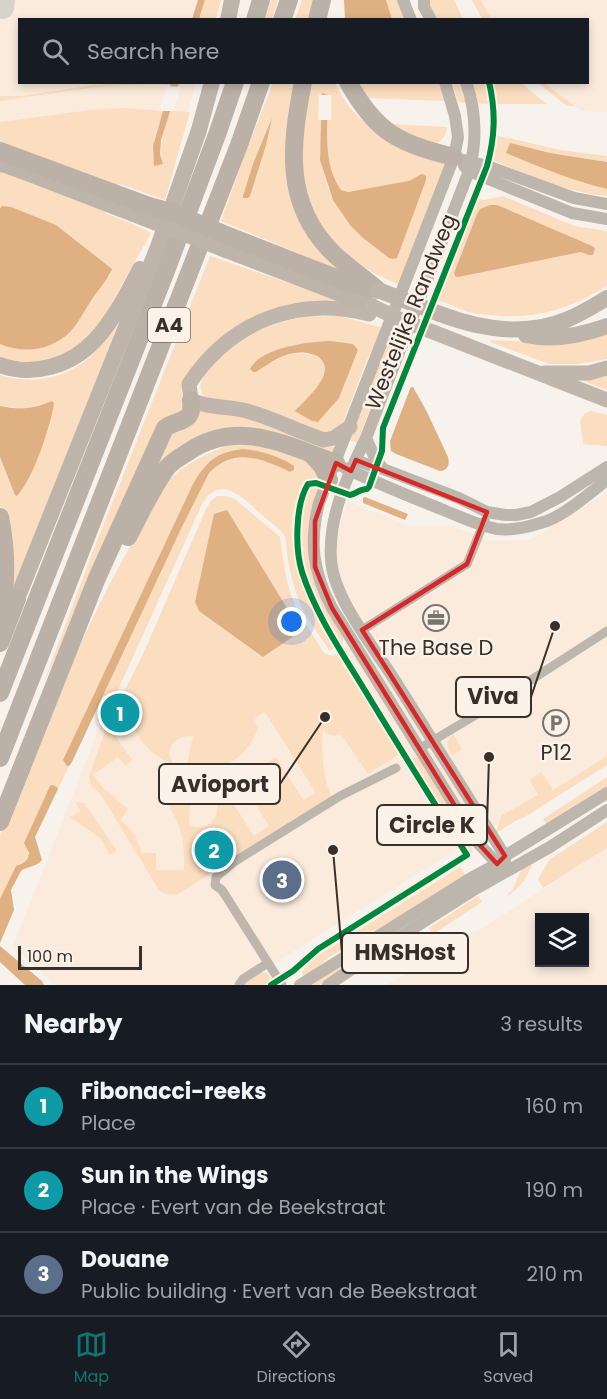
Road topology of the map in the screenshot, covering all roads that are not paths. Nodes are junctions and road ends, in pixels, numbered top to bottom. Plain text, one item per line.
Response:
1 (232, 0) edge
2 (261, 0) edge
3 (289, 0) edge
4 (322, 0) edge
5 (331, 0) edge
6 (403, 0) edge
7 (424, 0) edge
8 (228, 18) edge
9 (256, 18) edge
10 (283, 18) edge
11 (318, 18) edge
12 (330, 18) edge
13 (410, 18) edge
14 (430, 18) edge
15 (211, 84) edge
16 (234, 84) edge
17 (260, 84) edge
18 (303, 84) edge
19 (349, 84) edge
20 (446, 84) edge
21 (466, 84) edge
22 (0, 151) edge
23 (0, 164) edge
24 (465, 164) junction
25 (175, 198) junction
26 (607, 204) edge
27 (146, 212) junction
28 (607, 219) edge
29 (607, 298) edge
30 (373, 303) junction
31 (607, 326) edge
32 (492, 328) junction
33 (0, 365) edge
34 (607, 368) edge
35 (538, 373) junction
36 (191, 400) junction
37 (607, 400) edge
38 (350, 427) junction
39 (366, 438) junction
40 (607, 467) edge
41 (383, 468) junction
42 (343, 472) junction
43 (369, 479) junction
44 (607, 480) edge
45 (487, 512) junction
46 (0, 517) edge
47 (483, 525) junction
48 (17, 599) joint
49 (0, 619) edge
50 (363, 630) junction
51 (607, 631) edge
52 (72, 640) junction
53 (0, 643) edge
54 (0, 693) edge
55 (433, 741) junction
56 (419, 749) junction
57 (0, 758) edge
58 (396, 768) dead end
59 (607, 793) edge
60 (607, 810) edge
61 (0, 822) edge
62 (481, 847) junction
63 (502, 864) junction
64 (471, 878) junction
65 (268, 963) junction
66 (238, 985) edge
67 (282, 985) edge
68 (300, 985) edge
69 (328, 985) edge

1 - 8 highway
2 - 9 highway
3 - 10 highway
4 - 11 highway
5 - 12 highway
6 - 13 street
7 - 14 street
15 - 25 highway, A4
16 - 54 highway, A4
17 - 57 highway, A4
18 - 30 highway
19 - 24 highway
20 - 24 street
21 - 24 street
22 - 27 highway
23 - 27 highway
24 - 26 street
24 - 28 street
24 - 38 street, Westelijke Randweg
24 - 39 street, Westelijke Randweg
25 - 33 highway, A4
25 - 48 highway, A4
27 - 30 highway, bridge
29 - 32 highway
30 - 32 highway, bridge
30 - 35 main road, bridge
30 - 36 main road
31 - 32 highway
34 - 35 main road
35 - 37 main road
36 - 38 main road
36 - 52 highway
38 - 42 street, Westelijke Randweg
39 - 41 street
39 - 42 street, Westelijke Randweg
40 - 45 street
41 - 42 street
41 - 45 street
42 - 43 street
42 - 43 street
42 - 50 street, Westelijke Randweg
42 - 52 highway
42 - 56 street, Westelijke Randweg
43 - 47 street
44 - 47 street
45 - 47 street
46 - 49 highway
47 - 50 street
48 - 53 highway, A4
50 - 55 street, Westelijke Randweg
51 - 55 street
52 - 61 highway
55 - 56 street
55 - 63 street, Westelijke Randweg
56 - 62 street, Westelijke Randweg
58 - 65 street
59 - 63 street
60 - 63 street
62 - 63 street, Westelijke Randweg
62 - 64 street
63 - 64 street
63 - 69 street
64 - 68 street
65 - 66 street
65 - 67 street

